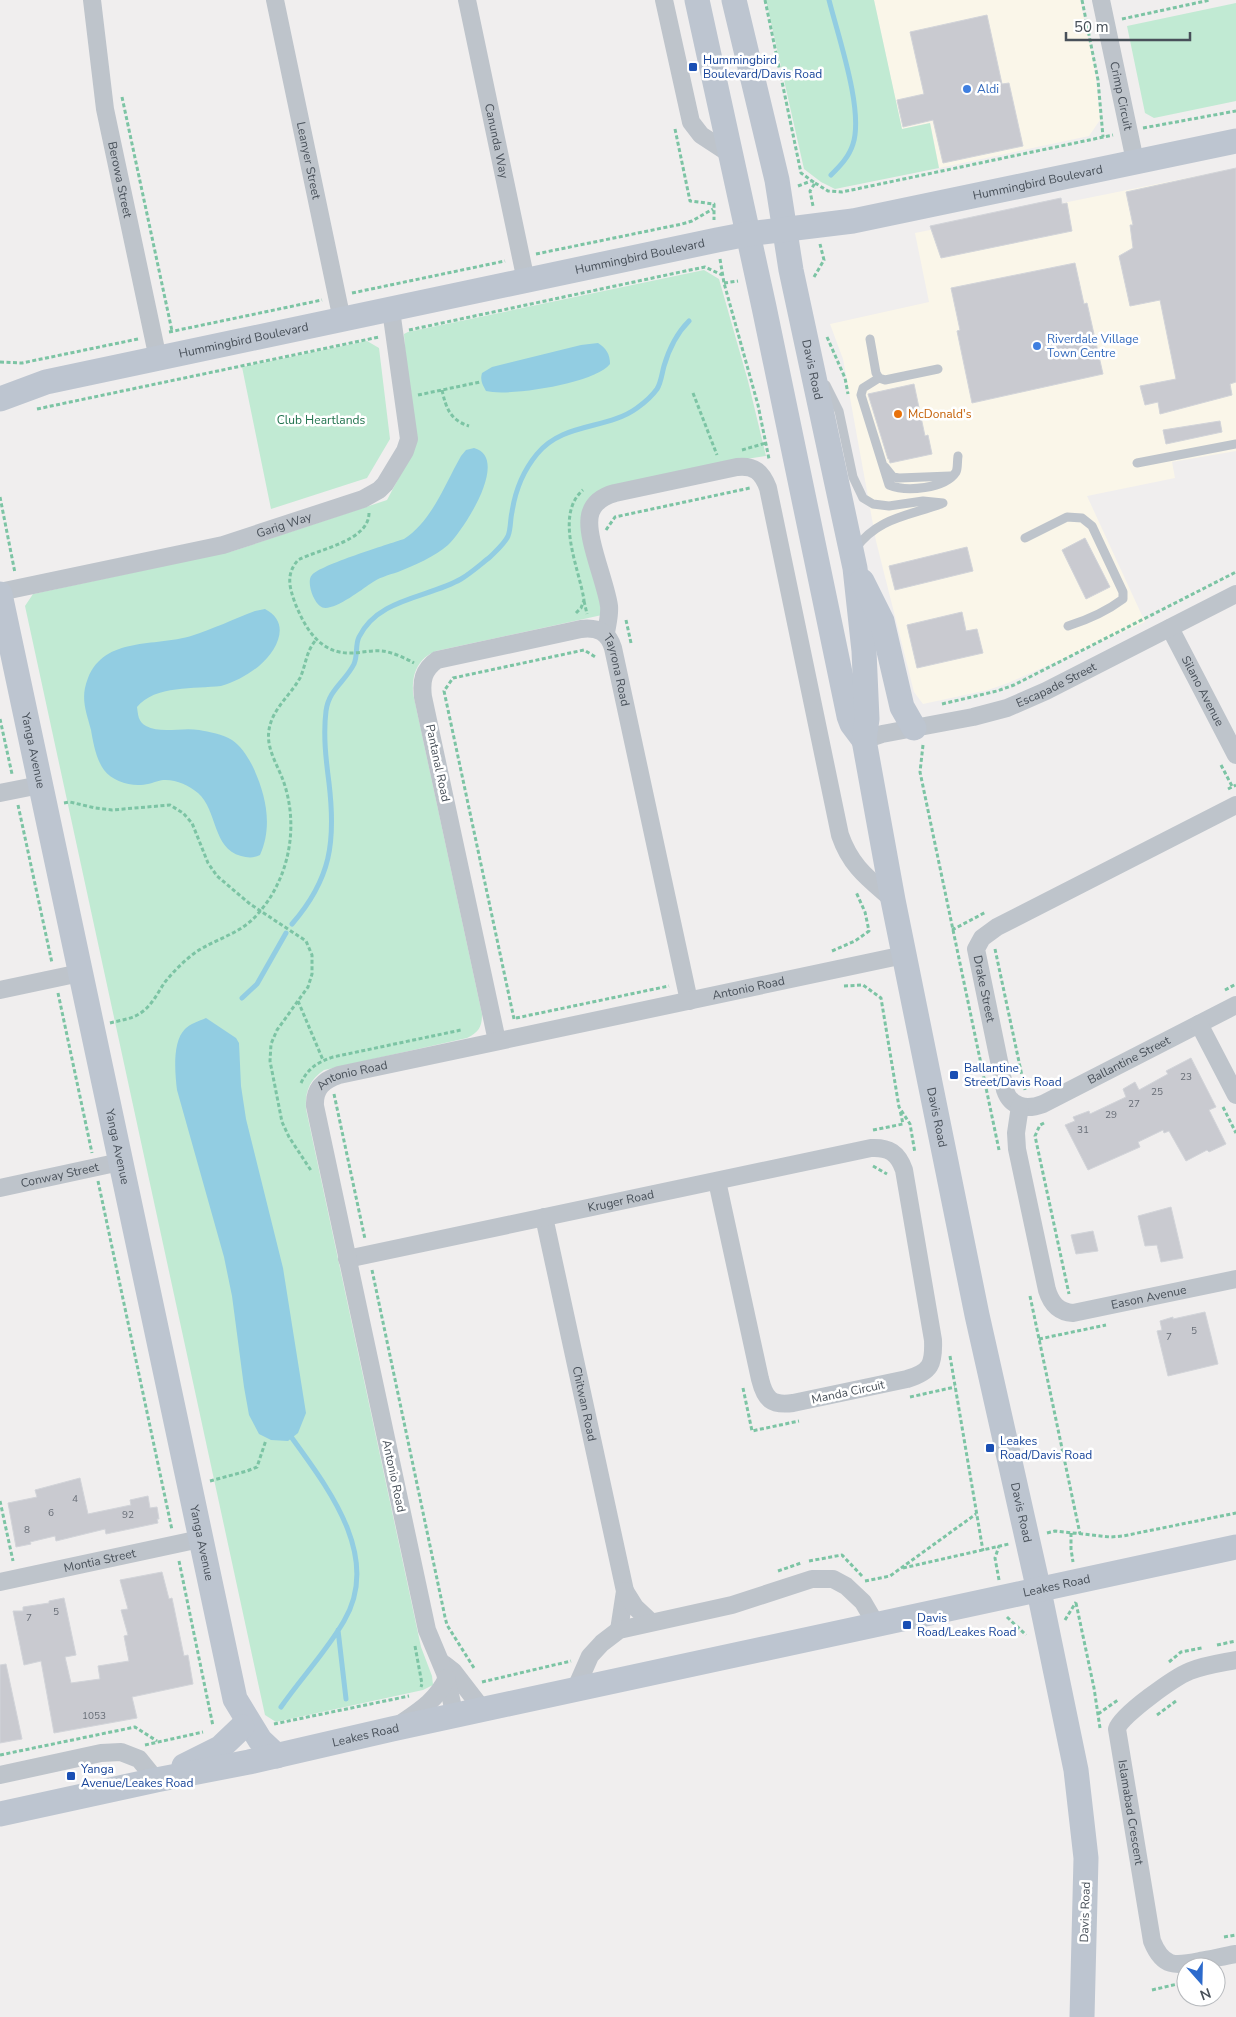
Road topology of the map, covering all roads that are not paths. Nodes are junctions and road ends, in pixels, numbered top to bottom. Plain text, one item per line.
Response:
1 (92, 0) edge
2 (275, 0) edge
3 (467, 0) edge
4 (664, 0) edge
5 (697, 0) edge
6 (734, 0) edge
7 (1101, 0) edge
8 (1236, 141) edge
9 (730, 154) junction
10 (1135, 161) junction
11 (785, 230) junction
12 (748, 234) junction
13 (526, 281) junction
14 (342, 320) junction
15 (388, 327) junction
16 (870, 339) dead end
17 (808, 352) junction
18 (158, 359) junction
19 (938, 369) dead end
20 (879, 378) junction
21 (46, 382) junction
22 (0, 384) edge
23 (0, 399) edge
24 (1236, 444) edge
25 (958, 456) dead end
26 (1137, 463) dead end
27 (1025, 538) dead end
28 (853, 561) junction
29 (2, 586) edge
30 (1236, 594) edge
31 (1068, 626) dead end
32 (1170, 628) junction
33 (606, 633) junction
34 (920, 727) junction
35 (864, 740) junction
36 (1236, 755) edge
37 (8, 792) edge
38 (43, 796) junction
39 (1236, 805) edge
40 (893, 900) junction
41 (904, 955) junction
42 (80, 973) junction
43 (0, 990) edge
44 (689, 1001) junction
45 (1236, 1005) edge
46 (1199, 1024) junction
47 (497, 1041) junction
48 (1236, 1095) edge
49 (1026, 1107) junction
50 (893, 1152) joint
51 (120, 1162) junction
52 (718, 1181) junction
53 (0, 1188) edge
54 (544, 1217) junction
55 (347, 1259) junction
56 (1236, 1279) edge
57 (200, 1539) junction
58 (1236, 1547) edge
59 (0, 1582) edge
60 (624, 1591) junction
61 (1039, 1591) junction
62 (651, 1622) junction
63 (877, 1626) junction
64 (619, 1630) junction
65 (440, 1660) junction
66 (1236, 1660) edge
67 (447, 1678) junction
68 (575, 1690) junction
69 (235, 1698) junction
70 (483, 1710) junction
71 (455, 1716) junction
72 (242, 1727) junction
73 (392, 1729) junction
74 (277, 1756) junction
75 (249, 1762) junction
76 (0, 1775) edge
77 (156, 1780) junction
78 (0, 1814) edge
79 (1236, 1954) edge
80 (1084, 2016) edge

1 - 18 street, Berowa Street
2 - 14 street, Leanyer Street
3 - 13 street, Canunda Way
4 - 9 street
5 - 9 street, Davis Road
6 - 11 street, Davis Road
7 - 10 street, Crimp Circuit
8 - 10 street, Hummingbird Boulevard
9 - 12 street, Davis Road
10 - 11 street, Hummingbird Boulevard
11 - 12 street, Hummingbird Boulevard
11 - 17 street, Davis Road
12 - 13 street, Hummingbird Boulevard
12 - 35 street, Davis Road
13 - 15 street, Hummingbird Boulevard
14 - 15 street, Hummingbird Boulevard
14 - 18 street, Hummingbird Boulevard
15 - 29 street, Garig Way
16 - 20 lane
17 - 28 street, Davis Road
17 - 28 lane
18 - 21 street, Hummingbird Boulevard
19 - 20 lane
20 - 25 lane
21 - 22 street, Hummingbird Boulevard
21 - 23 street, Hummingbird Boulevard
24 - 26 lane
27 - 31 lane
28 - 34 street
28 - 35 street, Davis Road
29 - 38 street, Yanga Avenue
30 - 32 street, Escapade Street
32 - 34 street, Escapade Street
32 - 36 street, Silano Avenue
33 - 40 street, Tayrona Road
33 - 44 street, Tayrona Road
33 - 47 street, Pantanal Road
34 - 35 street, Escapade Street
35 - 40 street, Davis Road
37 - 38 street
38 - 42 street, Yanga Avenue
39 - 49 street, Drake Street
40 - 41 street, Davis Road
41 - 44 street, Antonio Road
41 - 61 street, Davis Road
42 - 43 street
42 - 51 street, Yanga Avenue
44 - 47 street, Antonio Road
45 - 46 street, Ballantine Street
46 - 48 street
46 - 49 street, Ballantine Street
47 - 55 street, Antonio Road
49 - 56 street, Eason Avenue
50 - 52 street, Kruger Road
50 - 52 street, Manda Circuit
51 - 53 street, Conway Street
51 - 57 street, Yanga Avenue
52 - 54 street, Kruger Road
54 - 55 street, Kruger Road
54 - 60 street, Chitwan Road
55 - 65 street, Antonio Road
57 - 59 street, Montia Street
57 - 69 street, Yanga Avenue
58 - 61 street, Leakes Road
60 - 62 street, Chitwan Road
60 - 64 street, Chitwan Road
61 - 63 street, Leakes Road
61 - 80 street, Davis Road
62 - 63 street
62 - 64 street
63 - 68 street, Leakes Road
64 - 68 street
65 - 67 street, Antonio Road
65 - 70 street, Antonio Road
66 - 79 street, Islamabad Crescent
67 - 71 street, Antonio Road
67 - 73 street
68 - 70 street, Leakes Road
69 - 72 street, Yanga Avenue
69 - 74 street, Yanga Avenue
70 - 71 street, Leakes Road
71 - 73 street, Leakes Road
72 - 75 street, Yanga Avenue
72 - 77 street
73 - 74 street, Leakes Road
74 - 75 street, Leakes Road
75 - 77 street, Leakes Road
76 - 77 street
77 - 78 street, Leakes Road

